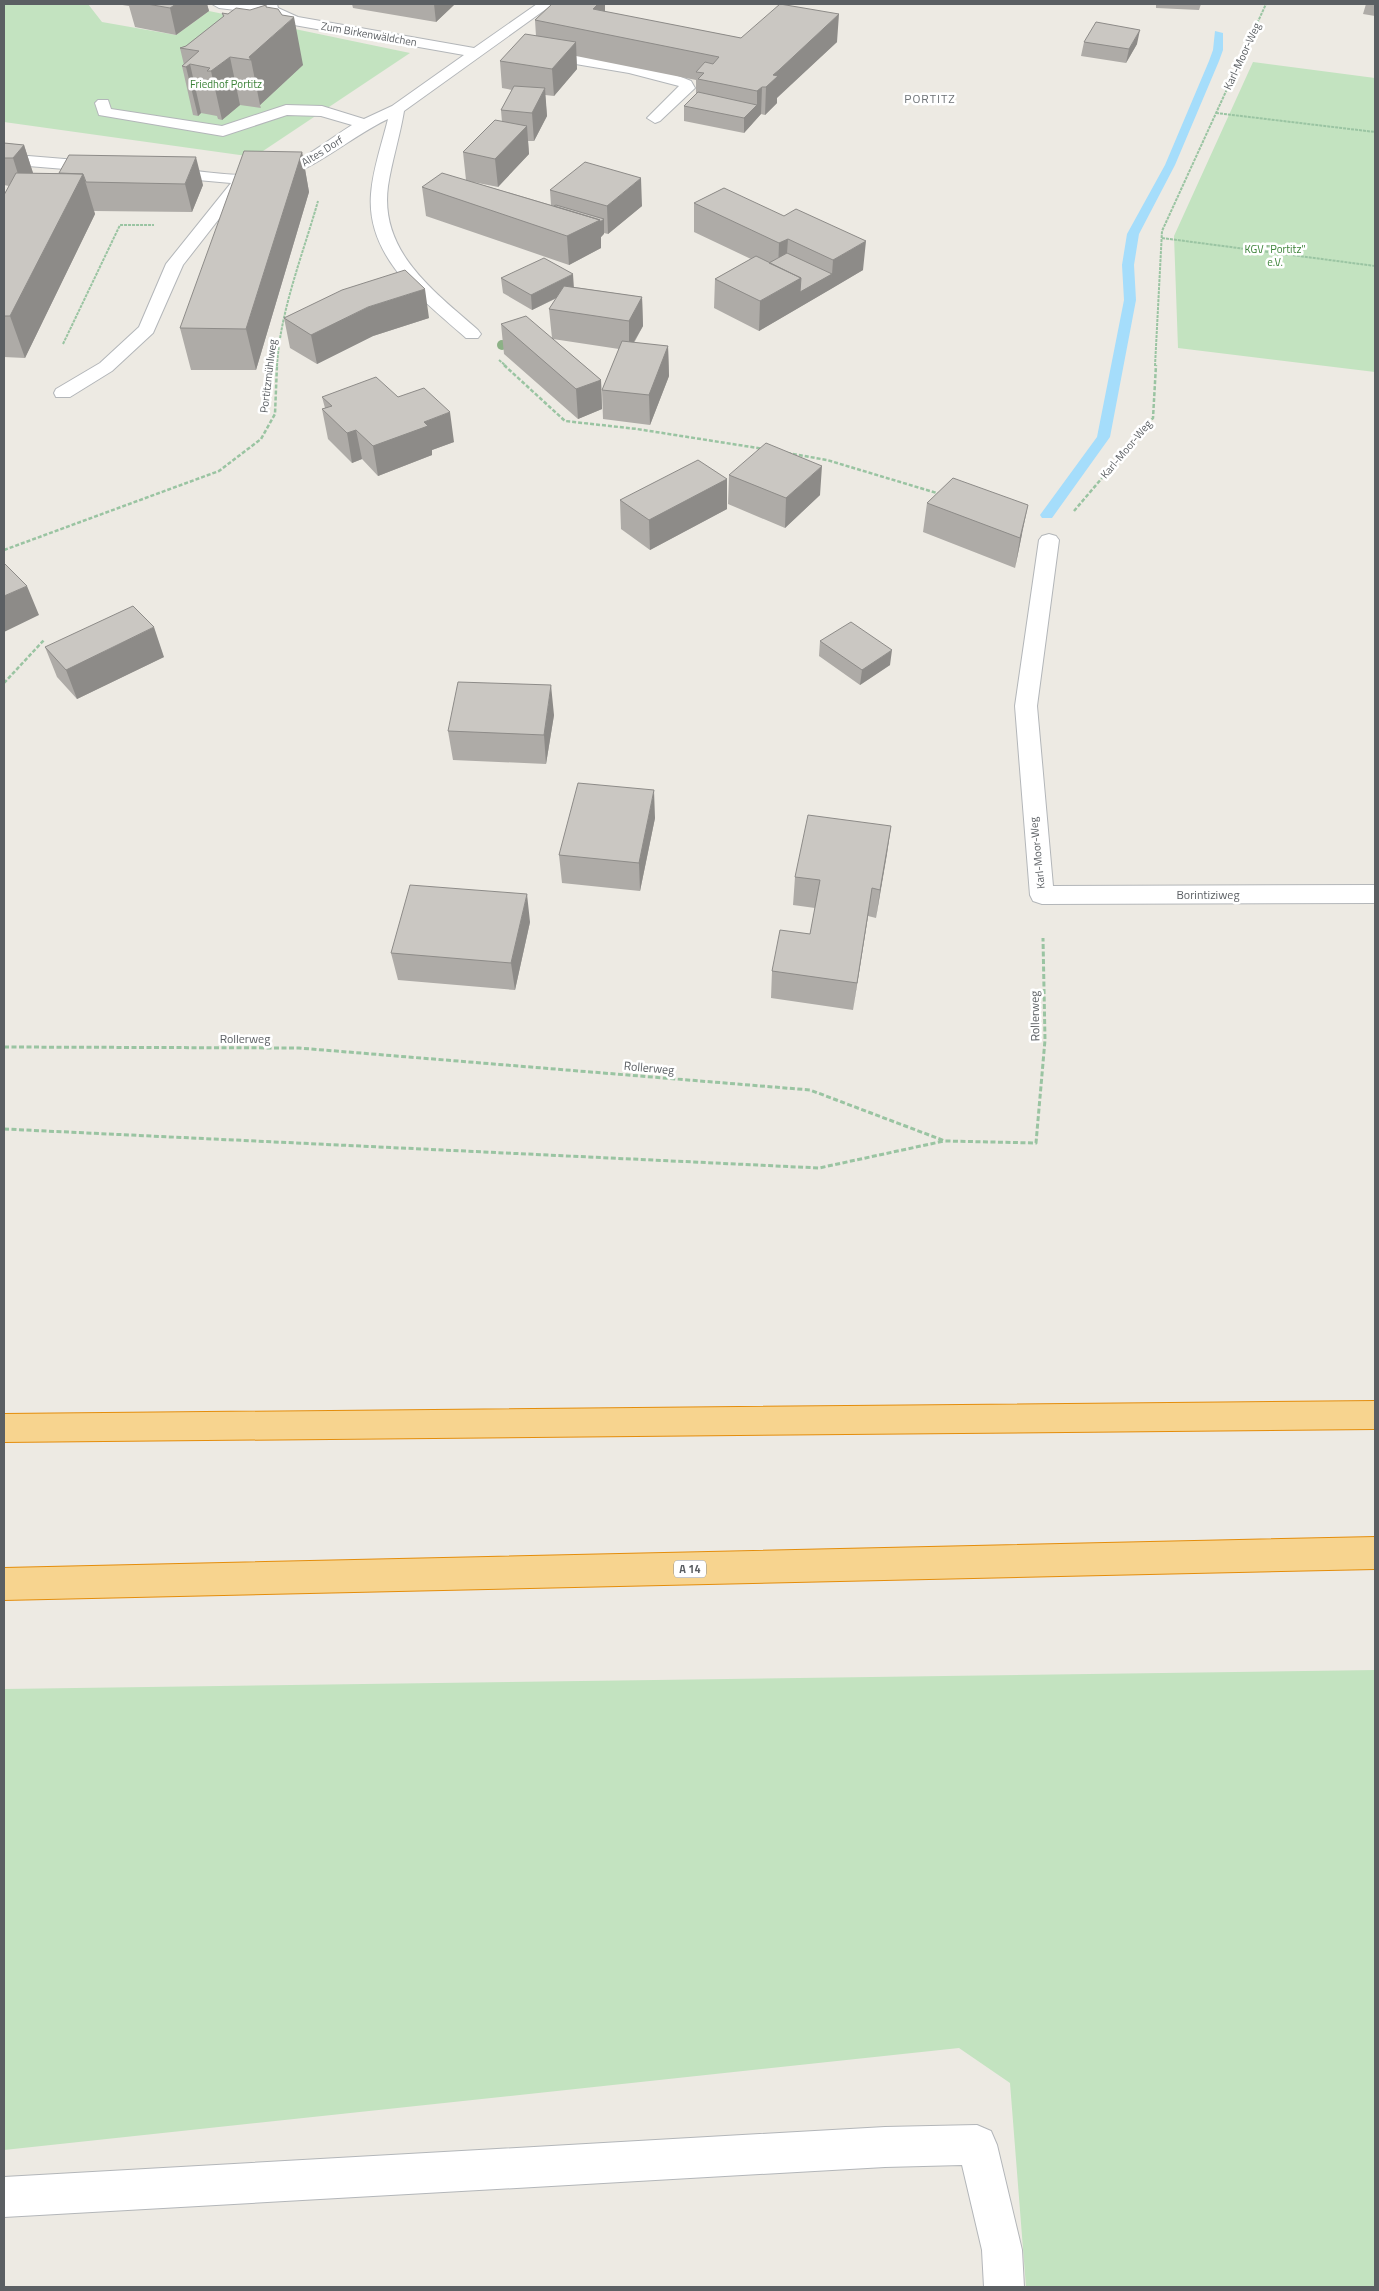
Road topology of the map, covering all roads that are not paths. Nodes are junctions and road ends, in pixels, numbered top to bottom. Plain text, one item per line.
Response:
1 (219, 4) edge
2 (546, 4) edge
3 (271, 7) edge
4 (504, 49) dead end
5 (480, 50) junction
6 (523, 52) edge
7 (103, 104) dead end
8 (397, 109) junction
9 (655, 118) dead end
10 (365, 124) junction
11 (4, 159) edge
12 (113, 168) edge
13 (153, 171) edge
14 (242, 179) junction
15 (472, 334) road end
16 (63, 393) dead end
17 (1049, 540) road end
18 (1375, 894) edge
19 (1042, 896) joint
20 (1375, 1415) edge
21 (4, 1428) edge
22 (1375, 1553) edge
23 (4, 1584) edge
24 (4, 2197) edge
25 (1003, 2268) edge

1 - 3 street, Zum Birkenwäldchen
2 - 5 street, Altes Dorf
3 - 5 street, Zum Birkenwäldchen
4 - 5 street, Zum Birkenwäldchen
5 - 8 street, Altes Dorf
6 - 9 street
7 - 10 street
8 - 10 street, Altes Dorf
8 - 15 street
10 - 14 street, Altes Dorf
11 - 12 street
13 - 14 street, Altes Dorf
14 - 16 street
17 - 19 street, Karl-Moor-Weg
18 - 19 street, Borintiziweg
20 - 21 highway
22 - 23 highway, A 14
24 - 25 street

